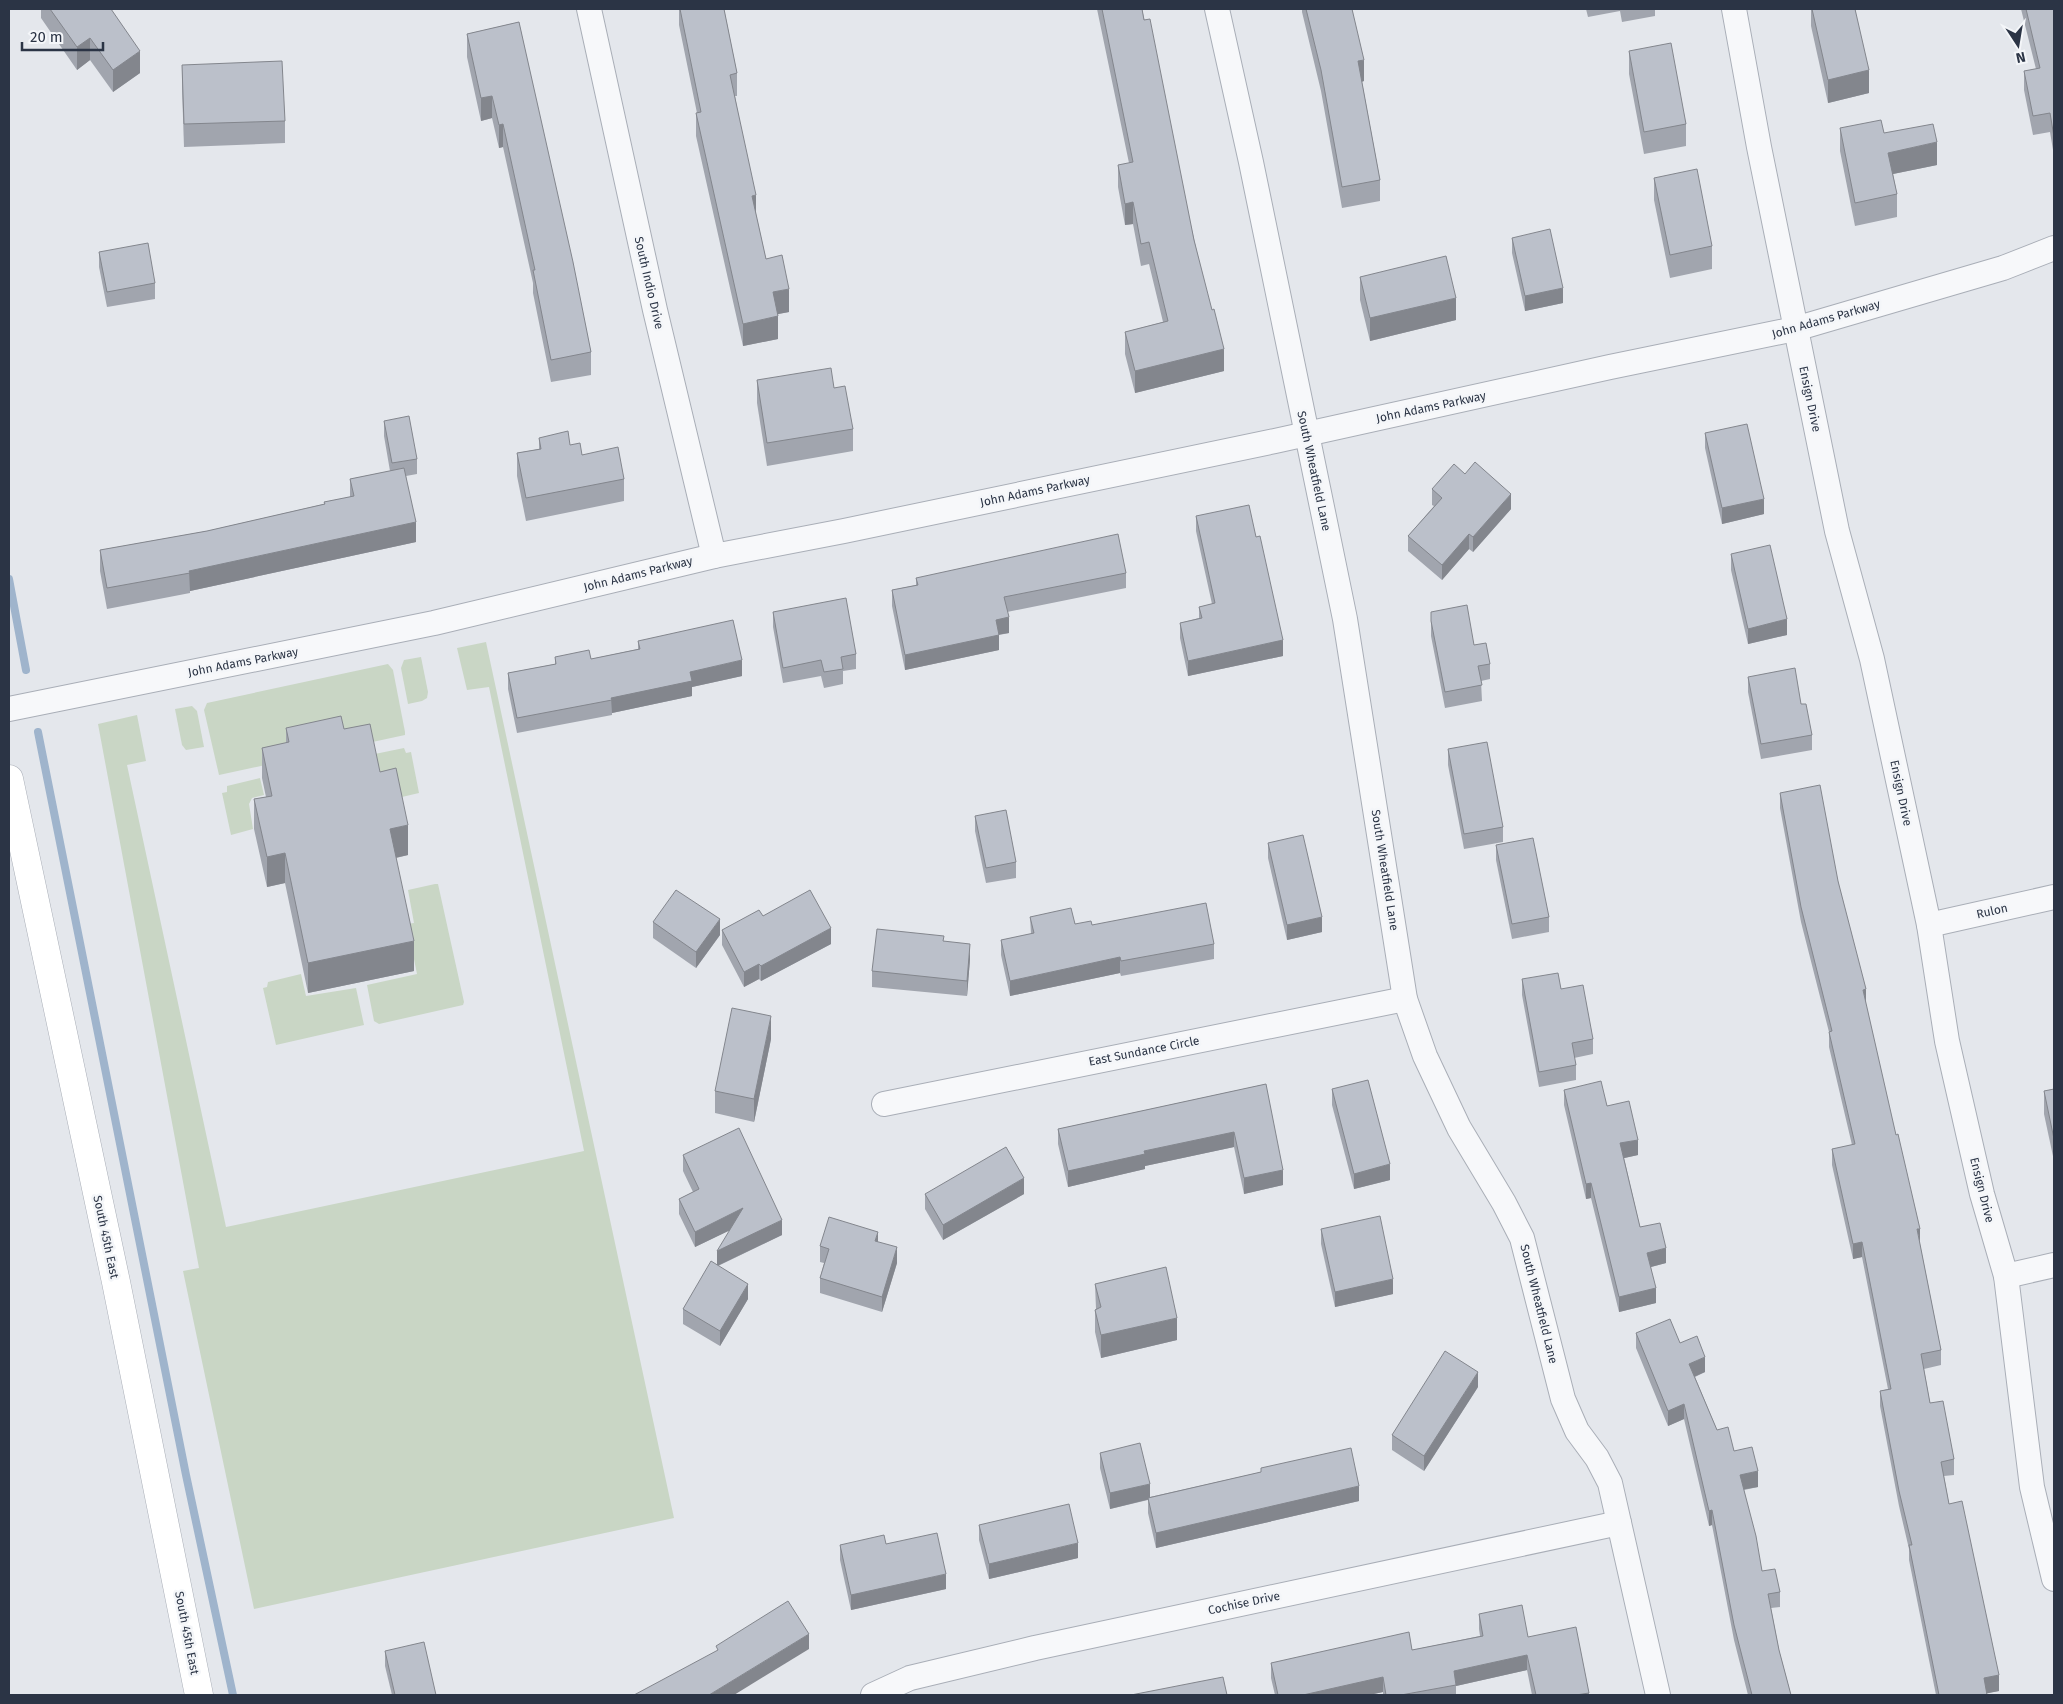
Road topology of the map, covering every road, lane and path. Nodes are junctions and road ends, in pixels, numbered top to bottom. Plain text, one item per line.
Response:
1 (589, 9) edge
2 (1217, 9) edge
3 (1734, 9) edge
4 (2054, 248) edge
5 (1795, 329) junction
6 (1306, 434) junction
7 (714, 556) junction
8 (9, 709) edge
9 (9, 779) edge
10 (2054, 897) edge
11 (1929, 925) junction
12 (1405, 999) junction
13 (884, 1104) dead end
14 (2054, 1264) edge
15 (2006, 1276) junction
16 (1619, 1523) junction
17 (2054, 1579) edge
18 (199, 1695) edge
19 (873, 1695) edge
20 (1658, 1695) edge

1 - 7 street, South Indio Drive
2 - 6 street, South Wheatfield Lane
3 - 5 street, Ensign Drive
4 - 5 street, John Adams Parkway
5 - 6 street, John Adams Parkway
5 - 11 street, Ensign Drive
6 - 7 street, John Adams Parkway
6 - 12 street, South Wheatfield Lane
7 - 8 street, John Adams Parkway
9 - 18 main road, South 45th East
10 - 11 street, Rulon
11 - 15 street, Ensign Drive
12 - 13 street, East Sundance Circle
12 - 16 street, South Wheatfield Lane
14 - 15 street
15 - 17 street, Ensign Drive
16 - 19 street, Cochise Drive
16 - 20 street, South Wheatfield Lane

